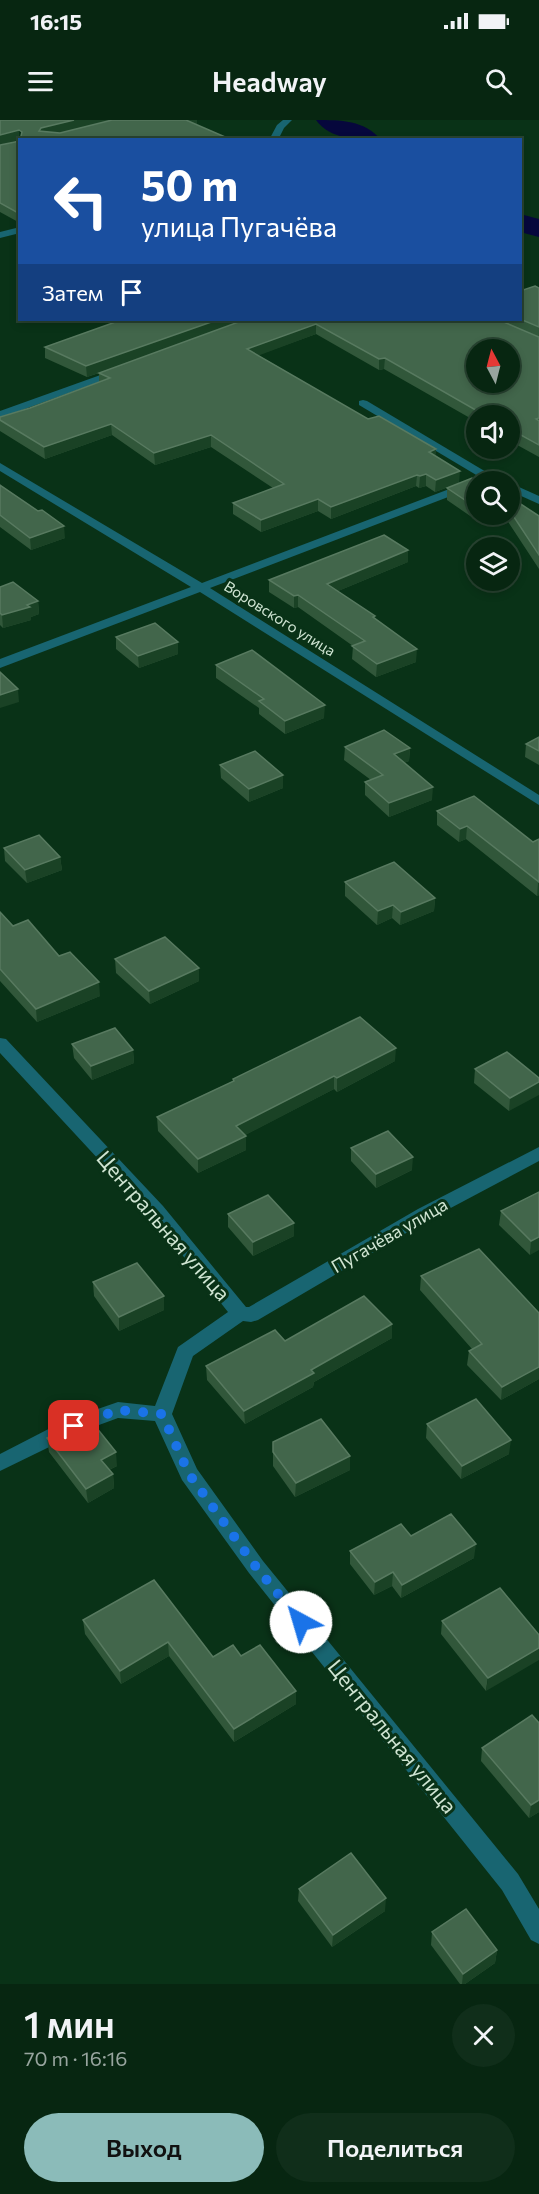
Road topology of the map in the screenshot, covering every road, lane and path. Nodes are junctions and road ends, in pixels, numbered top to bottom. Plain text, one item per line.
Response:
1 (288, 120) edge
2 (274, 138) edge
3 (18, 230) edge
4 (0, 235) edge
5 (130, 367) edge
6 (363, 403) dead end
7 (0, 415) edge
8 (0, 466) edge
9 (470, 471) edge
10 (466, 488) edge
11 (520, 492) edge
12 (539, 501) edge
13 (200, 586) junction
14 (0, 664) edge
15 (539, 801) edge
16 (0, 1043) edge
17 (539, 1153) edge
18 (240, 1313) junction
19 (162, 1414) junction
20 (0, 1463) edge
21 (539, 1932) edge

1 - 2 street
3 - 4 street
5 - 7 street
6 - 9 street
8 - 13 street, Воровского улица
10 - 13 street
11 - 12 street
13 - 14 street
13 - 15 street, Воровского улица
16 - 18 street, Центральная улица
17 - 18 street, Пугачёва улица
18 - 19 street, Центральная улица
19 - 20 street
19 - 21 street, Центральная улица

